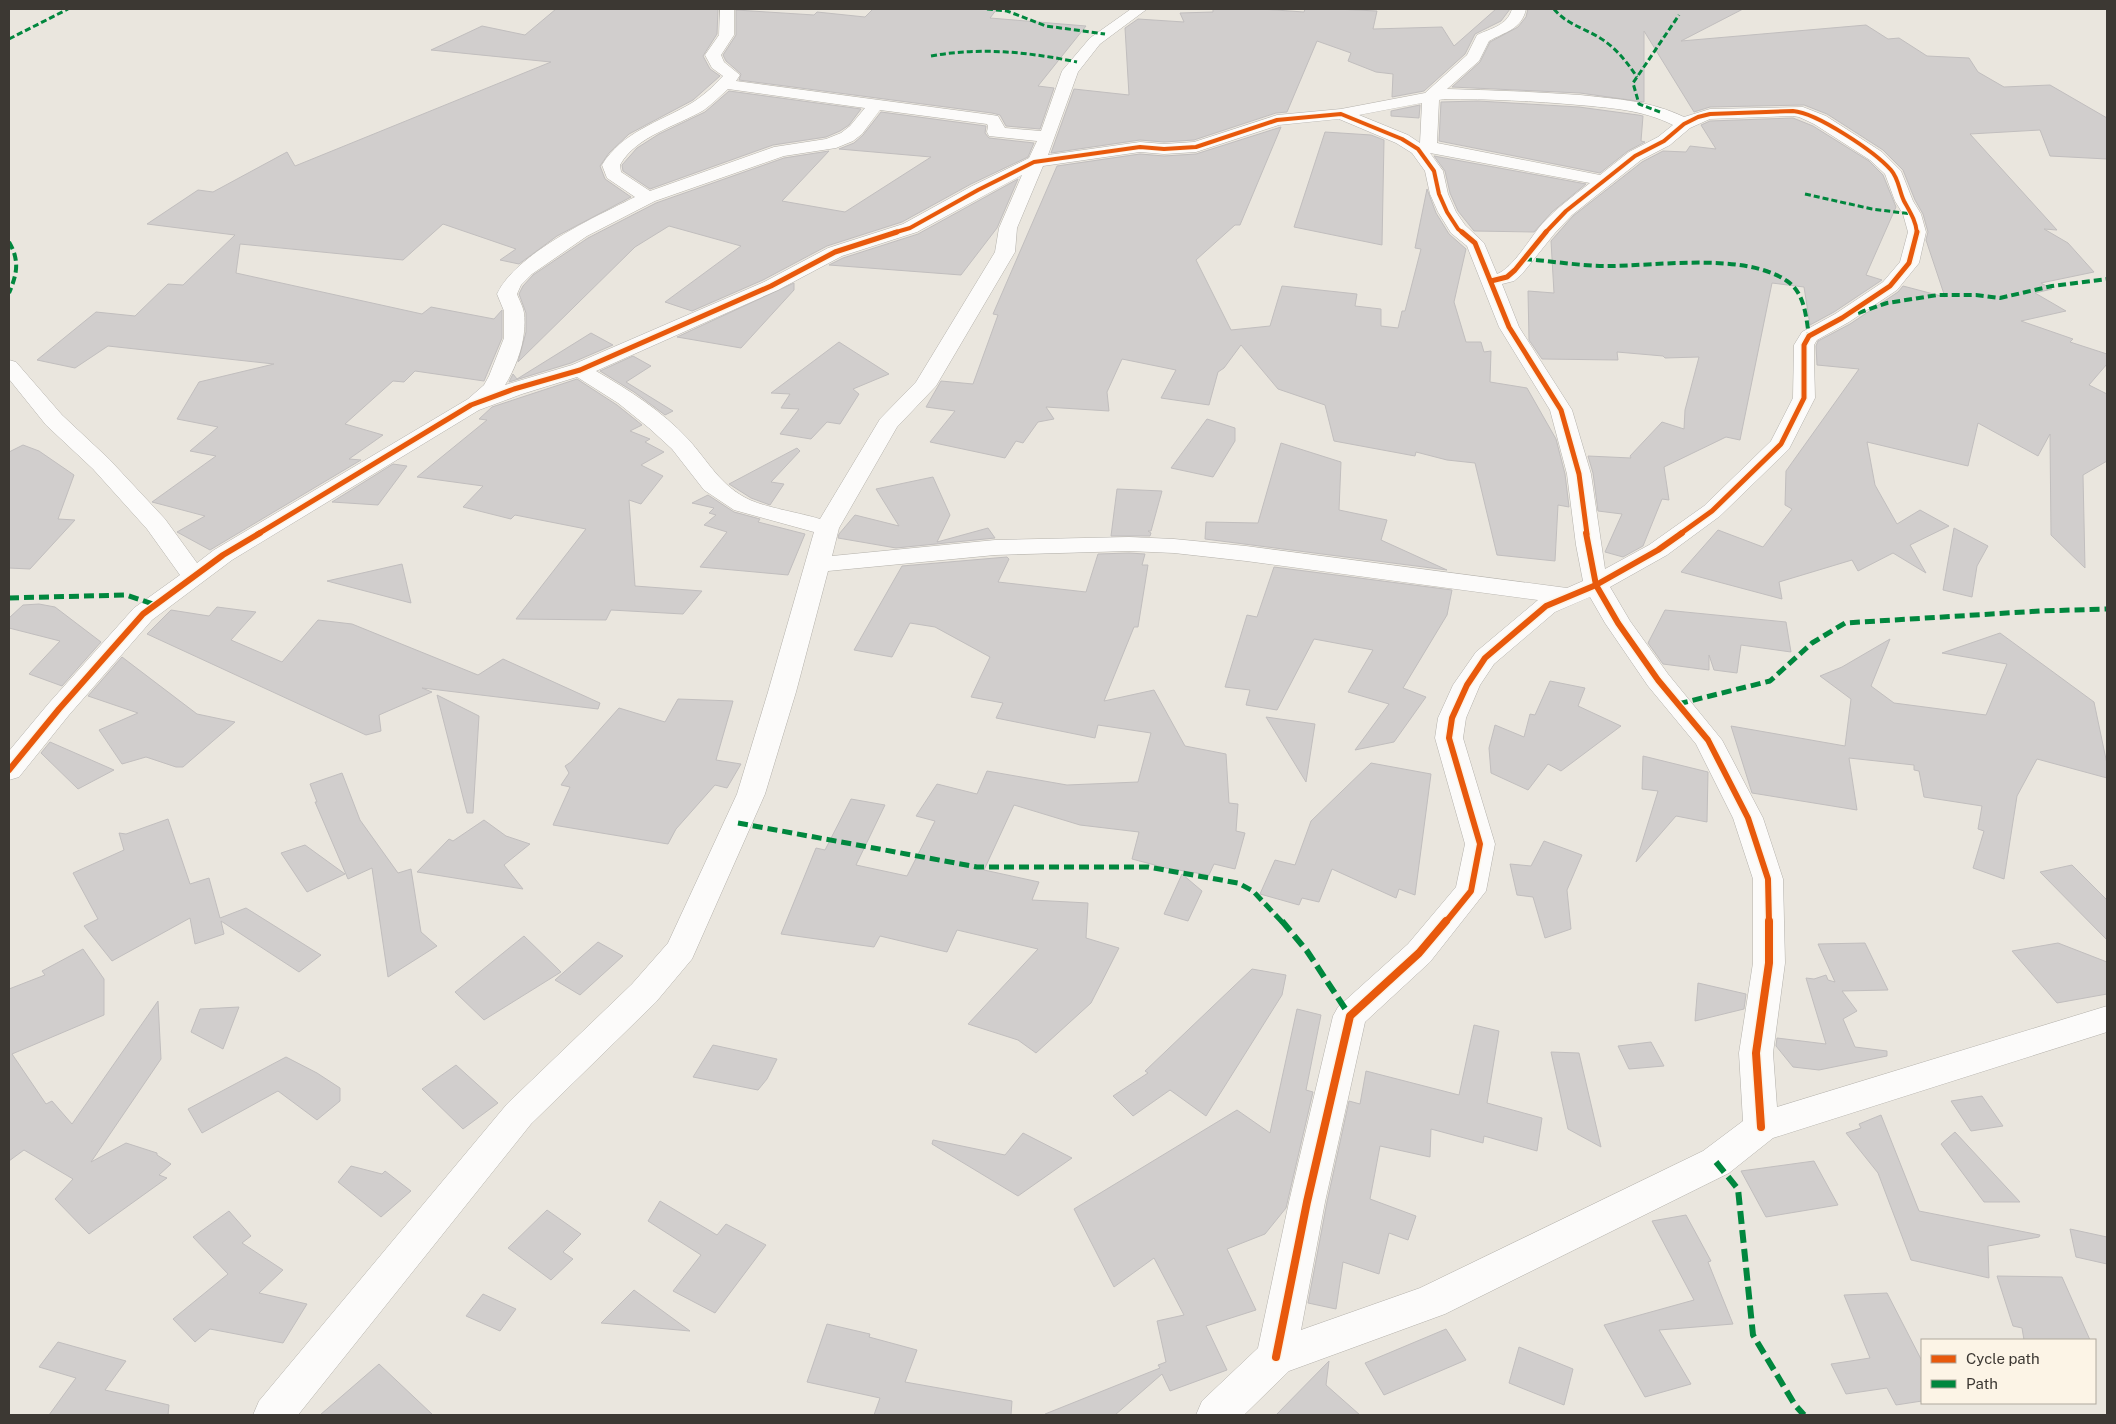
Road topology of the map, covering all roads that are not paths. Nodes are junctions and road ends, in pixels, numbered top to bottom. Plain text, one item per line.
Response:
1 (727, 9) edge
2 (1140, 9) edge
3 (1519, 9) edge
4 (724, 84) junction
5 (1431, 96) junction
6 (876, 104) junction
7 (1341, 114) junction
8 (1684, 124) junction
9 (1047, 137) junction
10 (1424, 149) junction
11 (1034, 162) junction
12 (1605, 181) junction
13 (649, 197) junction
14 (1491, 281) junction
15 (9, 366) edge
16 (580, 370) junction
17 (471, 405) junction
18 (827, 528) junction
19 (817, 564) junction
20 (194, 576) junction
21 (1583, 590) junction
22 (9, 770) edge
23 (2107, 1019) edge
24 (1761, 1127) junction
25 (1276, 1357) junction
26 (273, 1415) edge
27 (1216, 1415) edge

1 - 4 street
2 - 9 street
3 - 5 street
4 - 6 street
4 - 13 street
5 - 7 street
5 - 8 street
5 - 10 street
6 - 9 street
6 - 13 street
7 - 10 street
7 - 11 street
8 - 12 street
8 - 21 street
9 - 11 street
10 - 12 street
10 - 14 street
11 - 16 street
11 - 18 street
12 - 14 street
13 - 17 street
14 - 21 street
15 - 20 street
16 - 17 street
16 - 18 street
17 - 20 street
18 - 19 street
19 - 21 street
19 - 26 street
20 - 22 street
21 - 24 street
21 - 25 street
23 - 24 street
24 - 25 street
25 - 27 street

